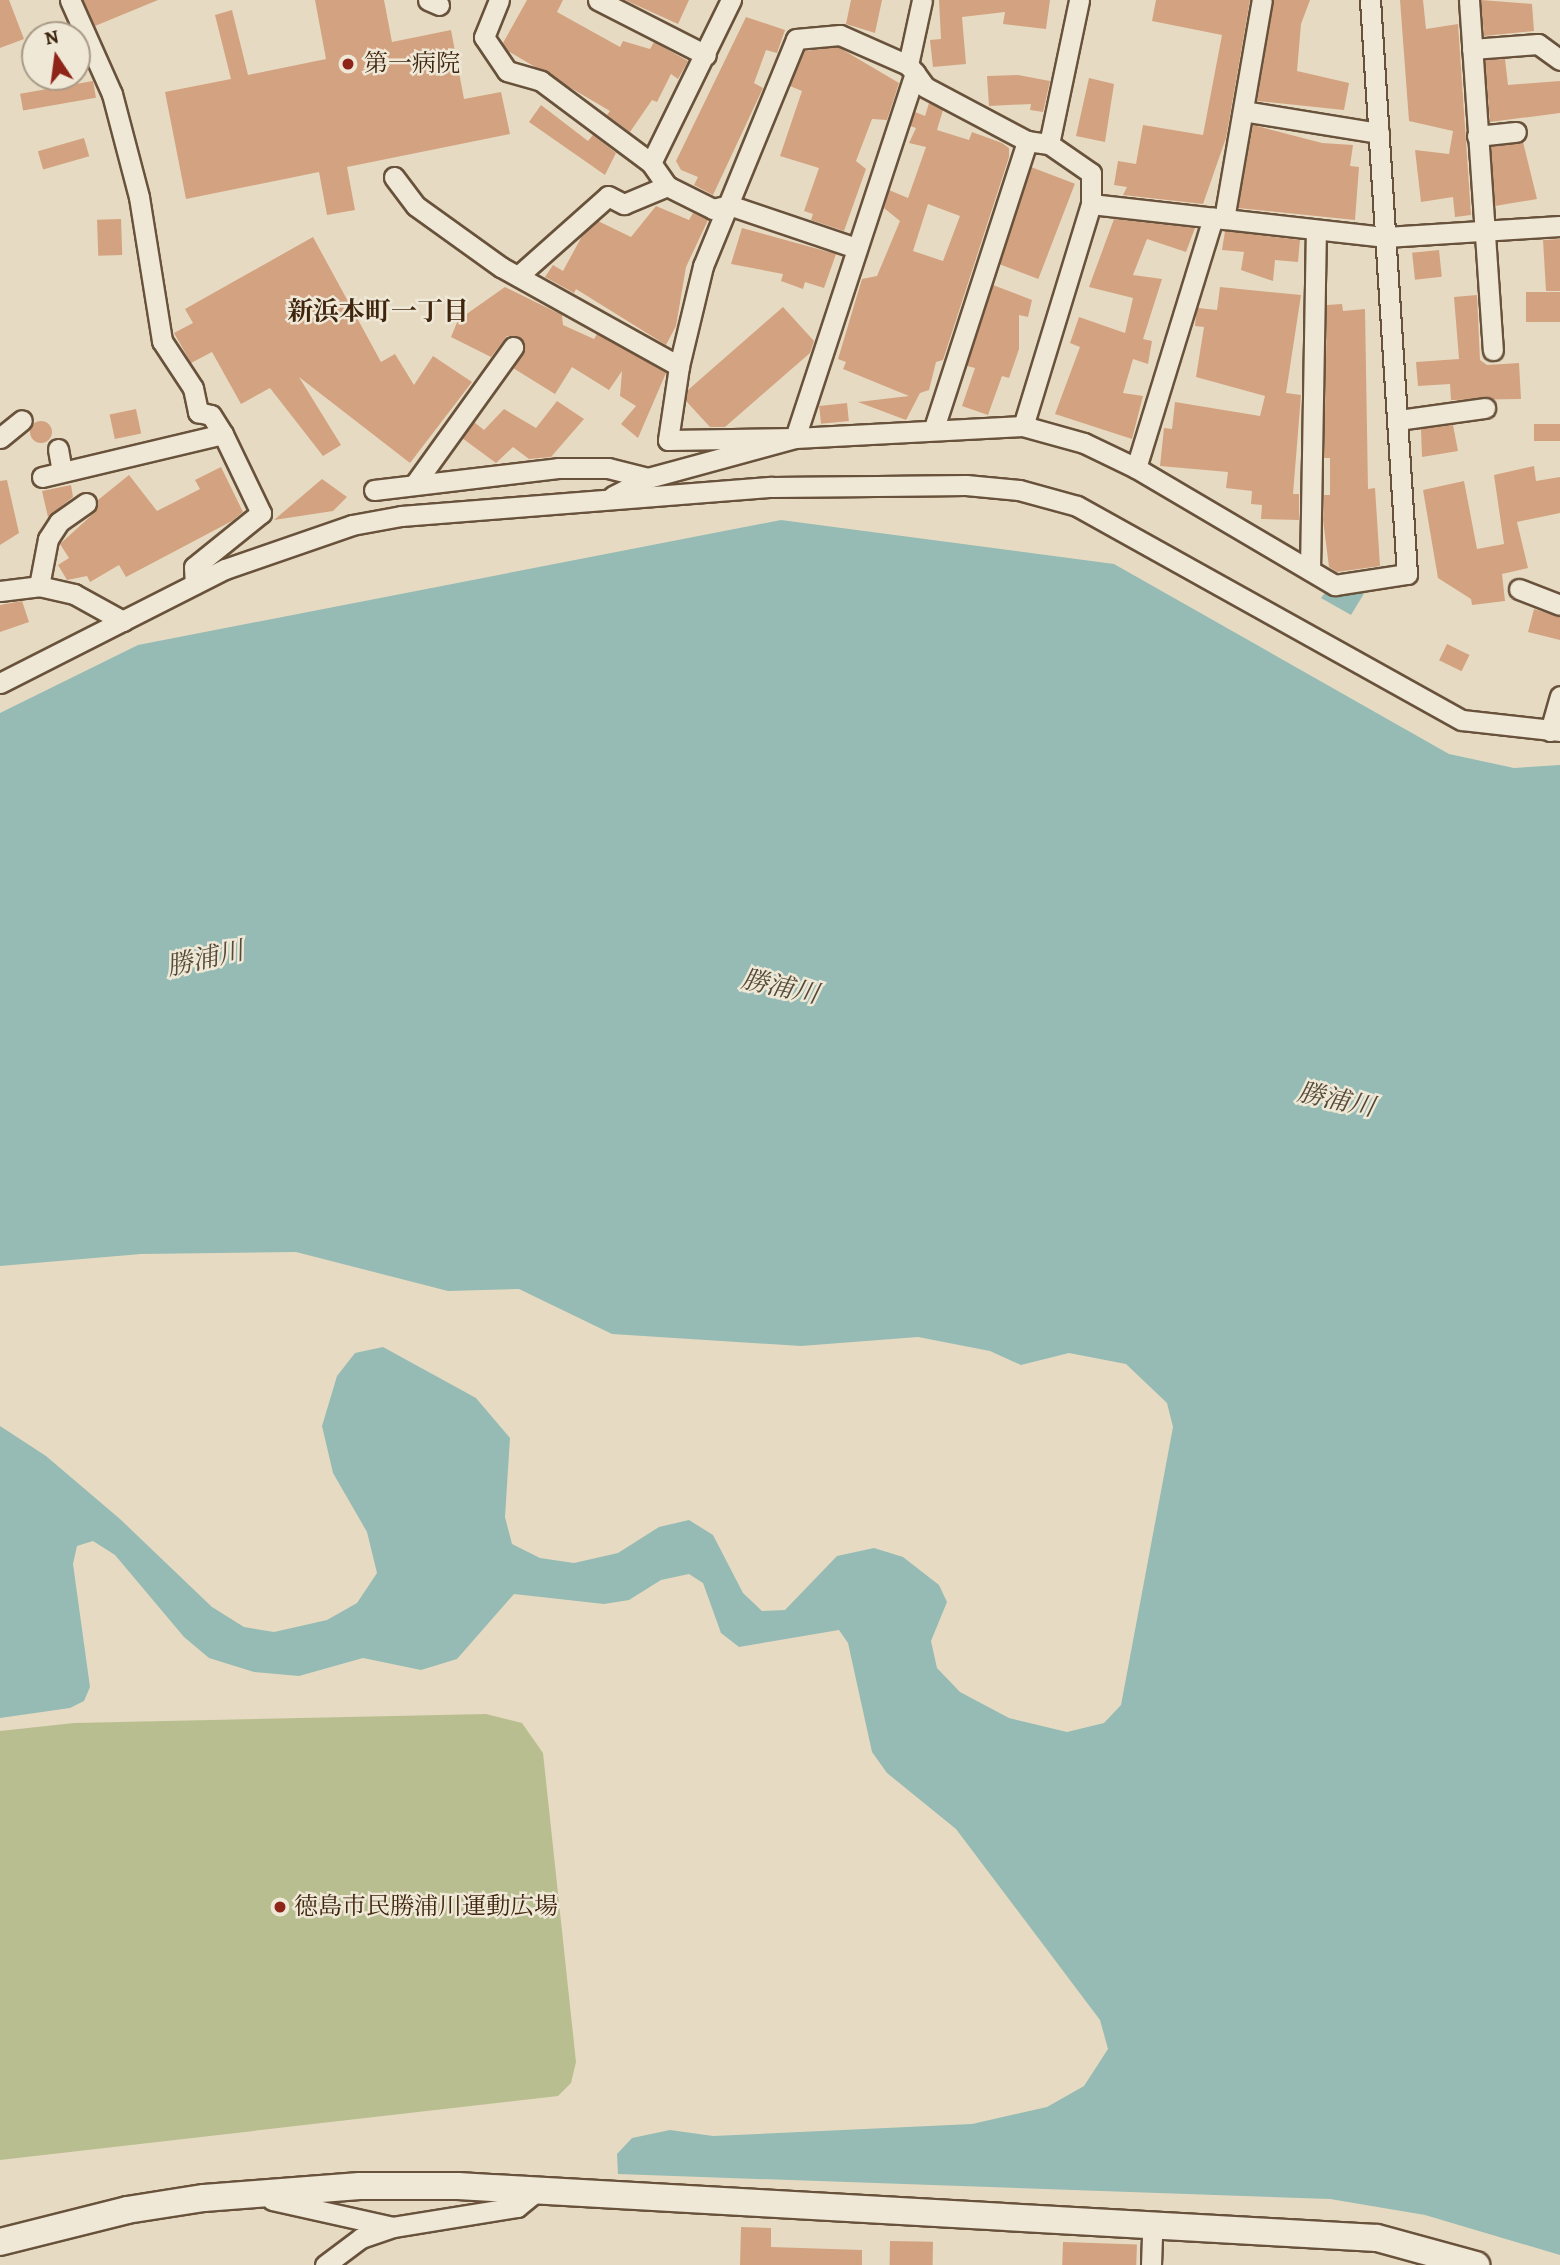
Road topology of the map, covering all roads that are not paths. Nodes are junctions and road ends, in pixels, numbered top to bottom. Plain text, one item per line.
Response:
1 (70, 0) edge
2 (499, 0) edge
3 (598, 0) edge
4 (730, 0) edge
5 (922, 0) edge
6 (1079, 0) edge
7 (1262, 0) edge
8 (1370, 0) edge
9 (1469, 0) edge
10 (1472, 49) junction
11 (706, 55) junction
12 (1560, 60) edge
13 (911, 69) junction
14 (1243, 111) junction
15 (1516, 132) dead end
16 (1379, 133) junction
17 (1477, 136) junction
18 (1027, 141) junction
19 (1049, 144) junction
20 (651, 163) junction
21 (394, 177) dead end
22 (667, 186) junction
23 (1091, 204) junction
24 (729, 205) junction
25 (1219, 219) junction
26 (1560, 226) edge
27 (1317, 230) junction
28 (1483, 231) junction
29 (1386, 237) junction
30 (856, 248) junction
31 (518, 276) junction
32 (513, 347) dead end
33 (1493, 350) dead end
34 (679, 366) junction
35 (1485, 408) dead end
36 (22, 420) dead end
37 (1398, 420) junction
38 (1023, 426) junction
39 (934, 428) junction
40 (223, 434) junction
41 (0, 438) edge
42 (795, 438) junction
43 (58, 449) dead end
44 (1136, 468) junction
45 (62, 472) junction
46 (42, 477) dead end
47 (648, 478) junction
48 (414, 485) junction
49 (374, 490) dead end
50 (606, 500) junction
51 (86, 503) dead end
52 (1310, 570) junction
53 (195, 584) junction
54 (39, 586) junction
55 (1520, 589) dead end
56 (0, 591) edge
57 (1560, 605) edge
58 (123, 621) junction
59 (0, 683) edge
60 (1560, 696) edge
61 (1555, 731) edge
62 (260, 2194) junction
63 (533, 2194) junction
64 (393, 2227) junction
65 (1152, 2227) junction
66 (0, 2242) edge
67 (1411, 2255) edge
68 (325, 2265) edge
69 (1151, 2265) edge
70 (1476, 2265) edge

1 - 40 street
2 - 20 street
3 - 11 street
4 - 11 street
5 - 13 street
6 - 19 street
7 - 14 street
8 - 16 street
9 - 10 street
10 - 12 street
10 - 17 street
11 - 20 street
13 - 18 street
13 - 24 street
13 - 30 street
14 - 16 street
14 - 25 street
15 - 17 street
16 - 29 street
17 - 28 street
18 - 19 street
18 - 39 street
19 - 23 street
20 - 22 street
21 - 31 street
22 - 24 street
22 - 31 street
23 - 25 street
23 - 38 street
24 - 30 street
24 - 34 street
25 - 27 street
25 - 44 street
26 - 28 street
27 - 29 street
27 - 52 street
28 - 29 street
28 - 33 street
29 - 37 street
30 - 42 street
31 - 34 street
32 - 48 street
34 - 42 street
35 - 37 street
36 - 41 street
37 - 52 street
38 - 39 street
38 - 44 street
39 - 42 street
40 - 45 street
40 - 53 street
42 - 47 street
43 - 45 street
44 - 52 street
45 - 46 street
47 - 48 street
47 - 50 street
48 - 49 street
50 - 53 street
50 - 61 street
51 - 54 street
53 - 58 street
54 - 56 street
54 - 58 street
55 - 57 street
58 - 59 street
60 - 61 street
62 - 63 street
62 - 64 street
62 - 66 street
63 - 64 street
63 - 65 street
64 - 68 street
65 - 67 street
65 - 69 street
67 - 70 street

